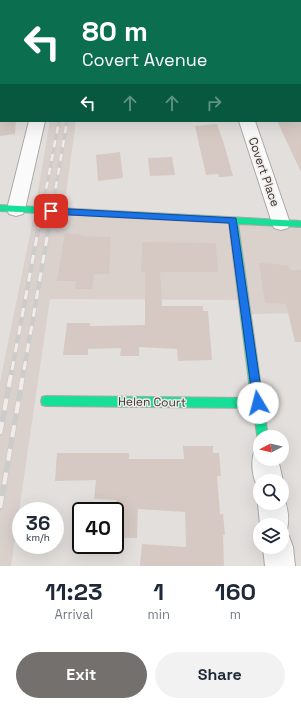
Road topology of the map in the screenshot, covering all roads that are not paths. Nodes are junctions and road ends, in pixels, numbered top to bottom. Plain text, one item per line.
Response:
1 (37, 122) edge
2 (246, 122) edge
3 (8, 208) edge
4 (233, 220) junction
5 (281, 223) junction
6 (301, 224) edge
7 (46, 401) dead end
8 (258, 403) junction
9 (261, 430) edge
10 (279, 554) edge
11 (280, 566) edge

1 - 3 street
2 - 5 street, Covert Place
3 - 4 street
4 - 5 street
4 - 8 street
5 - 6 street
7 - 8 street, Helen Court
8 - 9 street
10 - 11 street

